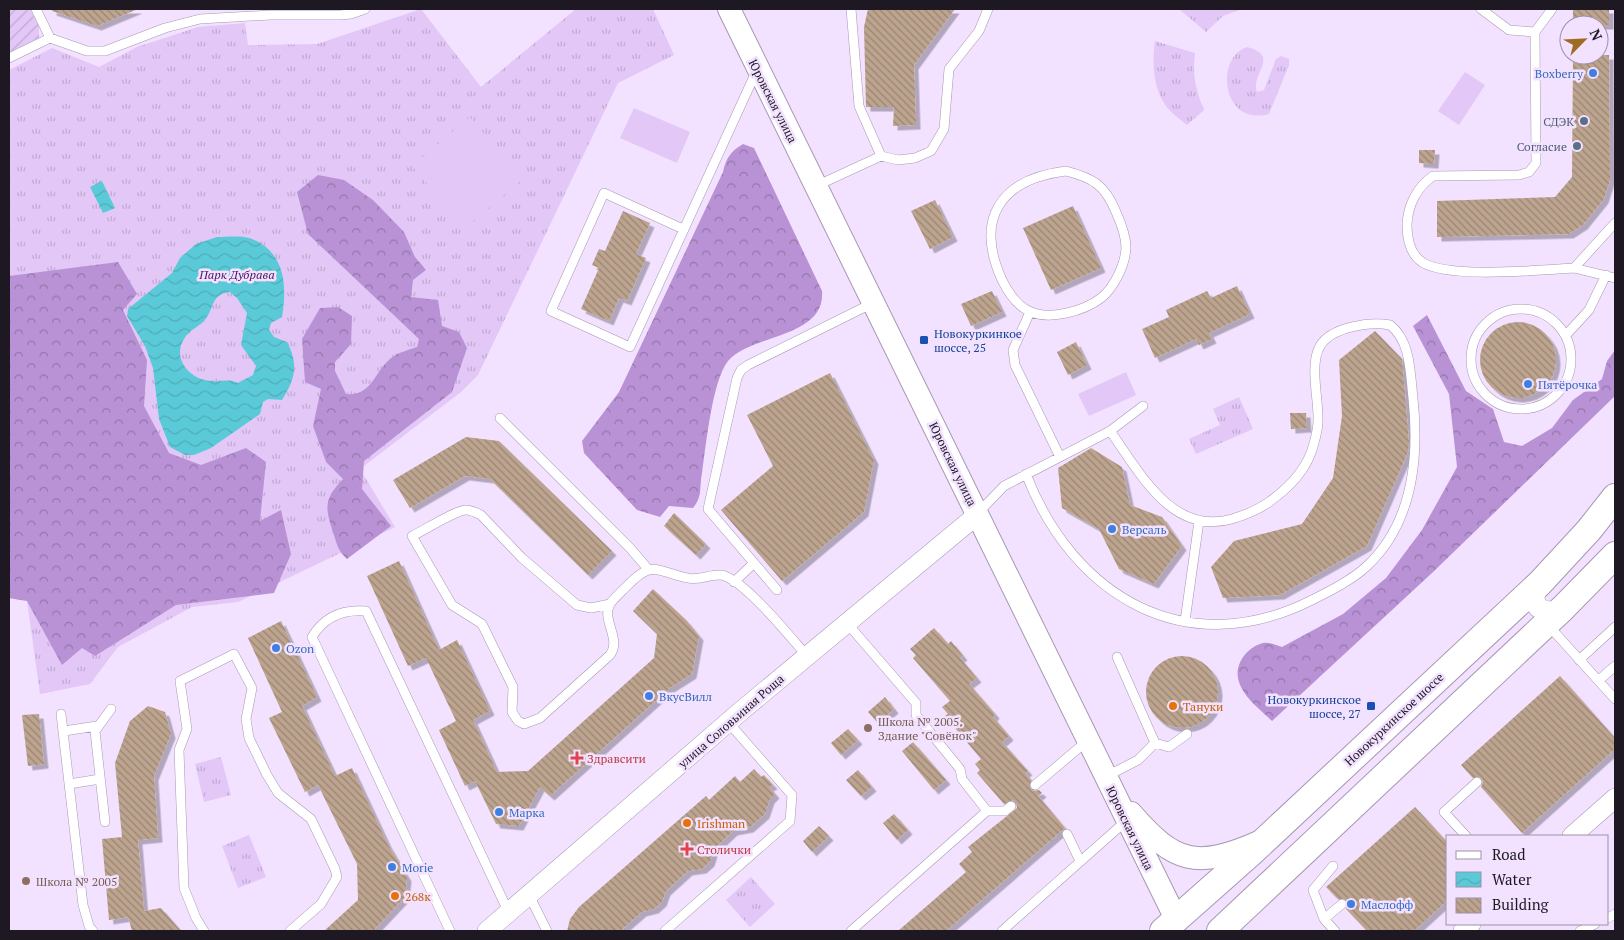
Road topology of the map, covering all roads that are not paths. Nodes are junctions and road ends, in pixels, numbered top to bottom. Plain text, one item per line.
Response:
1 (36, 9) edge
2 (365, 9) edge
3 (729, 9) edge
4 (851, 9) edge
5 (988, 9) edge
6 (1481, 9) edge
7 (1552, 9) edge
8 (226, 13) edge
9 (1536, 32) junction
10 (50, 38) junction
11 (9, 58) edge
12 (757, 70) junction
13 (882, 156) junction
14 (816, 186) junction
15 (1615, 223) edge
16 (683, 229) junction
17 (1574, 268) junction
18 (1611, 277) edge
19 (874, 303) junction
20 (1030, 312) junction
21 (1566, 335) junction
22 (1143, 406) dead end
23 (500, 418) dead end
24 (1110, 431) junction
25 (1060, 457) junction
26 (1026, 474) junction
27 (1615, 497) edge
28 (977, 514) junction
29 (1199, 521) junction
30 (1615, 554) edge
31 (753, 564) junction
32 (648, 569) junction
33 (734, 582) junction
34 (1540, 583) junction
35 (777, 590) dead end
36 (610, 604) junction
37 (1555, 616) junction
38 (1185, 621) junction
39 (846, 622) junction
40 (1615, 626) edge
41 (807, 656) junction
42 (1117, 657) dead end
43 (1579, 660) junction
44 (1615, 666) edge
45 (1599, 680) junction
46 (1615, 699) edge
47 (112, 709) dead end
48 (62, 714) dead end
49 (728, 722) junction
50 (97, 726) junction
51 (64, 731) junction
52 (1187, 734) dead end
53 (1087, 741) junction
54 (1155, 743) junction
55 (100, 779) junction
56 (1477, 782) dead end
57 (69, 784) junction
58 (1109, 784) junction
59 (1035, 785) dead end
60 (1615, 798) edge
61 (1011, 806) dead end
62 (987, 811) junction
63 (1126, 820) junction
64 (105, 822) dead end
65 (1067, 834) dead end
66 (1465, 835) edge
67 (1573, 835) edge
68 (1265, 839) junction
69 (1080, 861) junction
70 (1333, 866) dead end
71 (529, 895) junction
72 (1342, 904) dead end
73 (509, 913) junction
74 (1324, 919) junction
75 (1593, 925) edge
76 (1174, 927) edge
77 (93, 931) edge
78 (204, 931) edge
79 (290, 931) edge
80 (450, 931) edge
81 (488, 931) edge
82 (547, 931) edge
83 (665, 931) edge
84 (851, 931) edge
85 (1002, 931) edge
86 (1220, 931) edge
87 (1334, 931) edge
88 (1580, 931) edge

1 - 10 lane
2 - 8 lane
3 - 12 street, Юровская улица
4 - 13 lane
5 - 13 lane
6 - 9 lane
7 - 9 lane
8 - 10 lane
9 - 17 lane
10 - 11 lane
12 - 14 street, Юровская улица
12 - 16 lane
13 - 14 lane
14 - 19 street, Юровская улица
15 - 17 lane
16 - 16 lane
17 - 18 lane
18 - 21 lane
19 - 28 street, Юровская улица
19 - 31 lane
20 - 20 lane
20 - 25 lane
21 - 21 lane
22 - 24 lane
23 - 32 lane
24 - 25 lane
24 - 29 lane
25 - 26 lane
26 - 28 lane
26 - 38 lane
27 - 34 main road, Новокуркинское шоссе
28 - 39 street, улица Соловьиная Роща
28 - 53 street, Юровская улица
29 - 38 lane
29 - 38 lane
30 - 37 main road
31 - 33 lane
31 - 35 lane
32 - 33 lane
32 - 36 lane
33 - 41 lane
34 - 37 street
34 - 68 main road, Новокуркинское шоссе
36 - 36 lane
37 - 43 lane
37 - 86 main road
39 - 41 street, улица Соловьиная Роща
39 - 62 lane
40 - 43 lane
41 - 49 street, улица Соловьиная Роща
42 - 54 lane
43 - 45 lane
44 - 45 lane
45 - 46 lane
47 - 50 lane
48 - 51 lane
49 - 71 street, улица Соловьиная Роща
49 - 83 lane
50 - 51 lane
50 - 55 lane
51 - 57 lane
52 - 54 lane
53 - 58 street, Юровская улица
53 - 59 lane
54 - 58 lane
55 - 57 lane
55 - 64 lane
56 - 66 lane
57 - 77 lane
58 - 63 street, Юровская улица
58 - 68 street
60 - 67 street
61 - 62 lane
62 - 84 lane
63 - 69 lane
63 - 76 street, Юровская улица
65 - 69 lane
68 - 76 main road, Новокуркинское шоссе
69 - 85 lane
70 - 74 lane
71 - 73 street, улица Соловьиная Роща
71 - 82 lane
72 - 74 lane
73 - 80 lane
73 - 81 street, улица Соловьиная Роща
74 - 87 lane
75 - 88 lane
78 - 79 lane

